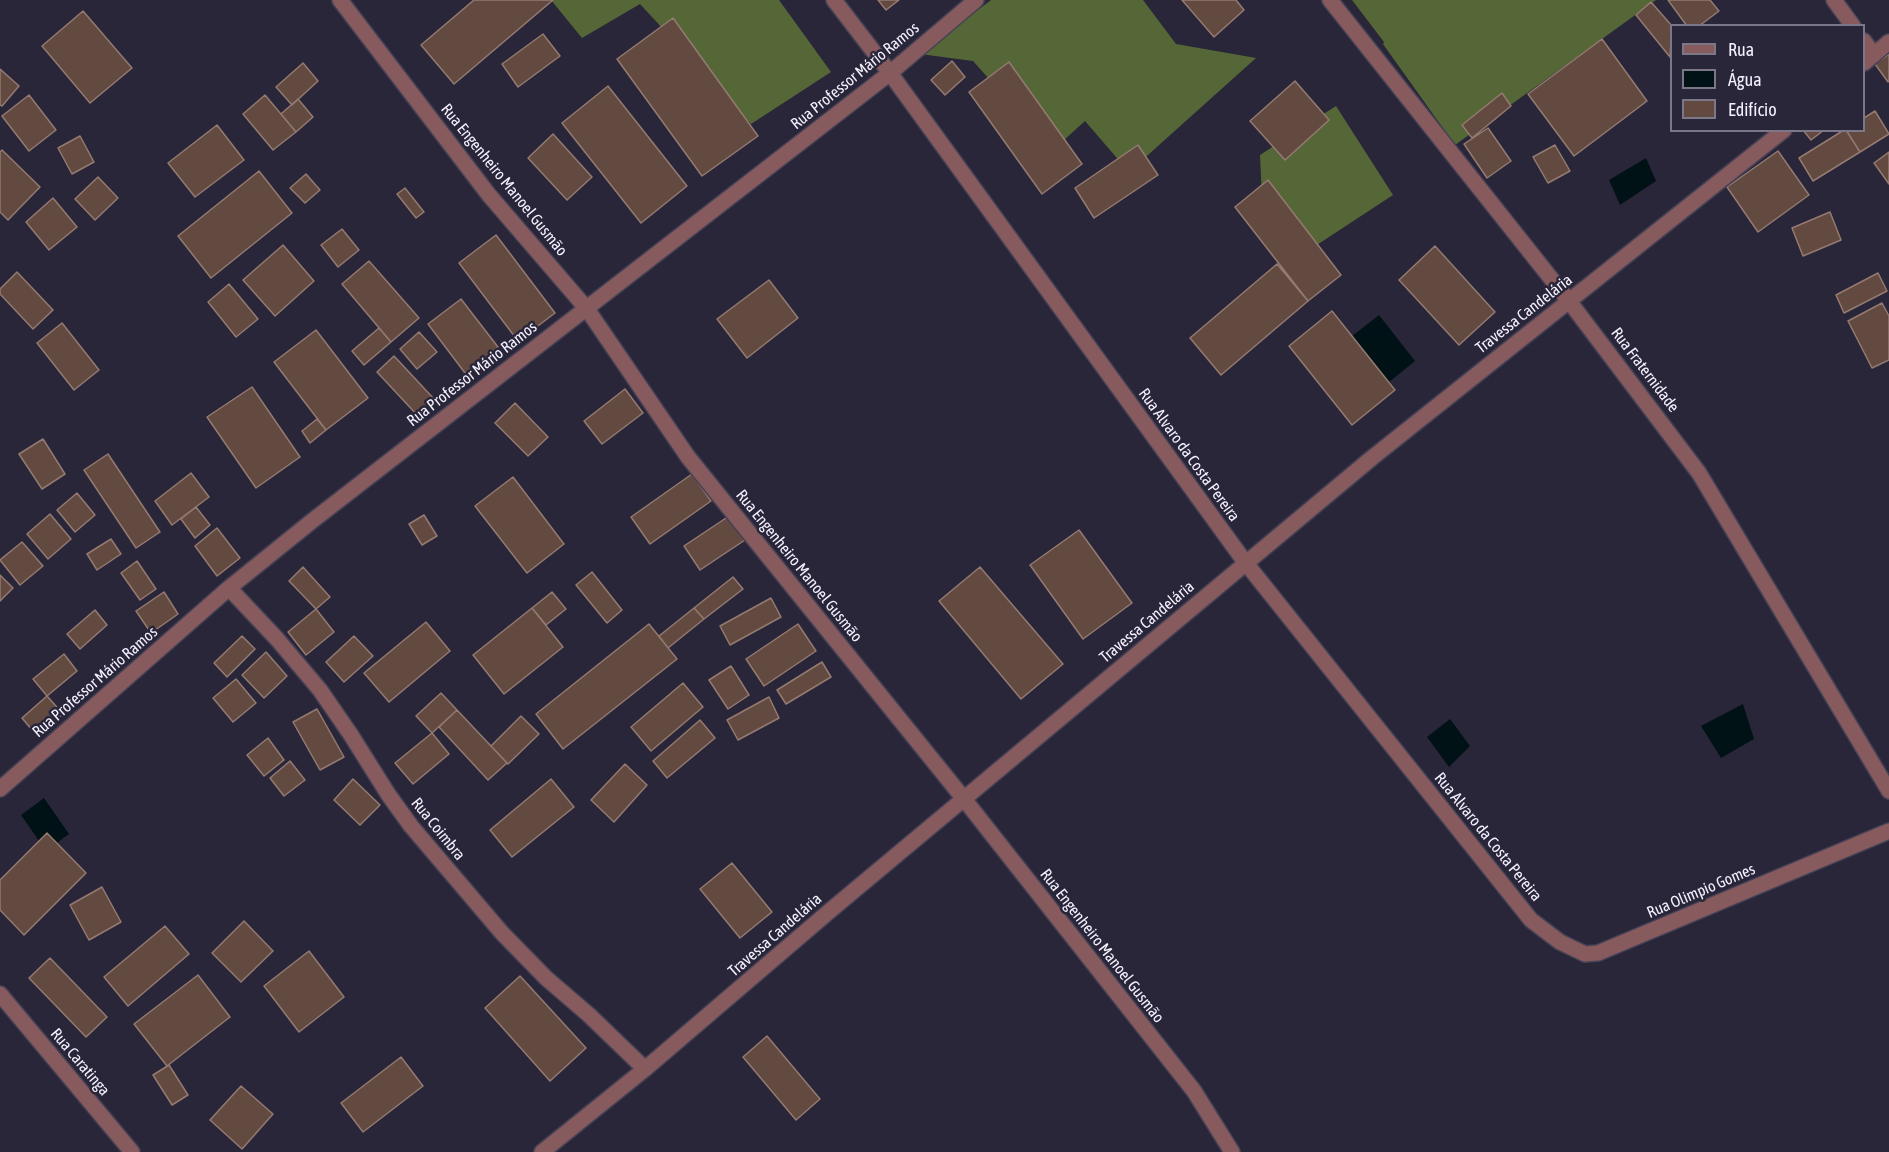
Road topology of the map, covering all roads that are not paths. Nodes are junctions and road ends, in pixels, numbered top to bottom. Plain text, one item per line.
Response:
1 (340, 0) edge
2 (834, 0) edge
3 (976, 0) edge
4 (1330, 0) edge
5 (1834, 0) edge
6 (1852, 24) edge
7 (1889, 42) edge
8 (1869, 59) edge
9 (890, 73) junction
10 (1781, 132) edge
11 (1569, 301) junction
12 (587, 309) junction
13 (1245, 562) junction
14 (229, 588) junction
15 (0, 789) edge
16 (1889, 791) edge
17 (964, 800) junction
18 (1889, 831) edge
19 (1531, 920) joint
20 (0, 994) edge
21 (645, 1069) junction
22 (132, 1152) edge
23 (542, 1152) edge
24 (1232, 1152) edge

1 - 12 street, Rua Engenheiro Manoel Gusmão
2 - 9 street, Rua Alvaro da Costa Pereira
3 - 9 street, Rua Professor Mário Ramos
4 - 11 street, Rua Fraternidade
5 - 6 street
7 - 8 street
9 - 12 street, Rua Professor Mário Ramos
9 - 13 street, Rua Alvaro da Costa Pereira
10 - 11 street, Travessa Candelária
11 - 13 street, Travessa Candelária
11 - 16 street, Rua Fraternidade
12 - 14 street, Rua Professor Mário Ramos
12 - 17 street, Rua Engenheiro Manoel Gusmão
13 - 17 street, Travessa Candelária
13 - 19 street, Rua Alvaro da Costa Pereira
14 - 15 street, Rua Professor Mário Ramos
14 - 21 street, Rua Coimbra
17 - 21 street, Travessa Candelária
17 - 24 street, Rua Engenheiro Manoel Gusmão
18 - 19 street, Rua Olimpio Gomes
20 - 22 street, Rua Caratinga
21 - 23 street, Travessa Candelária

